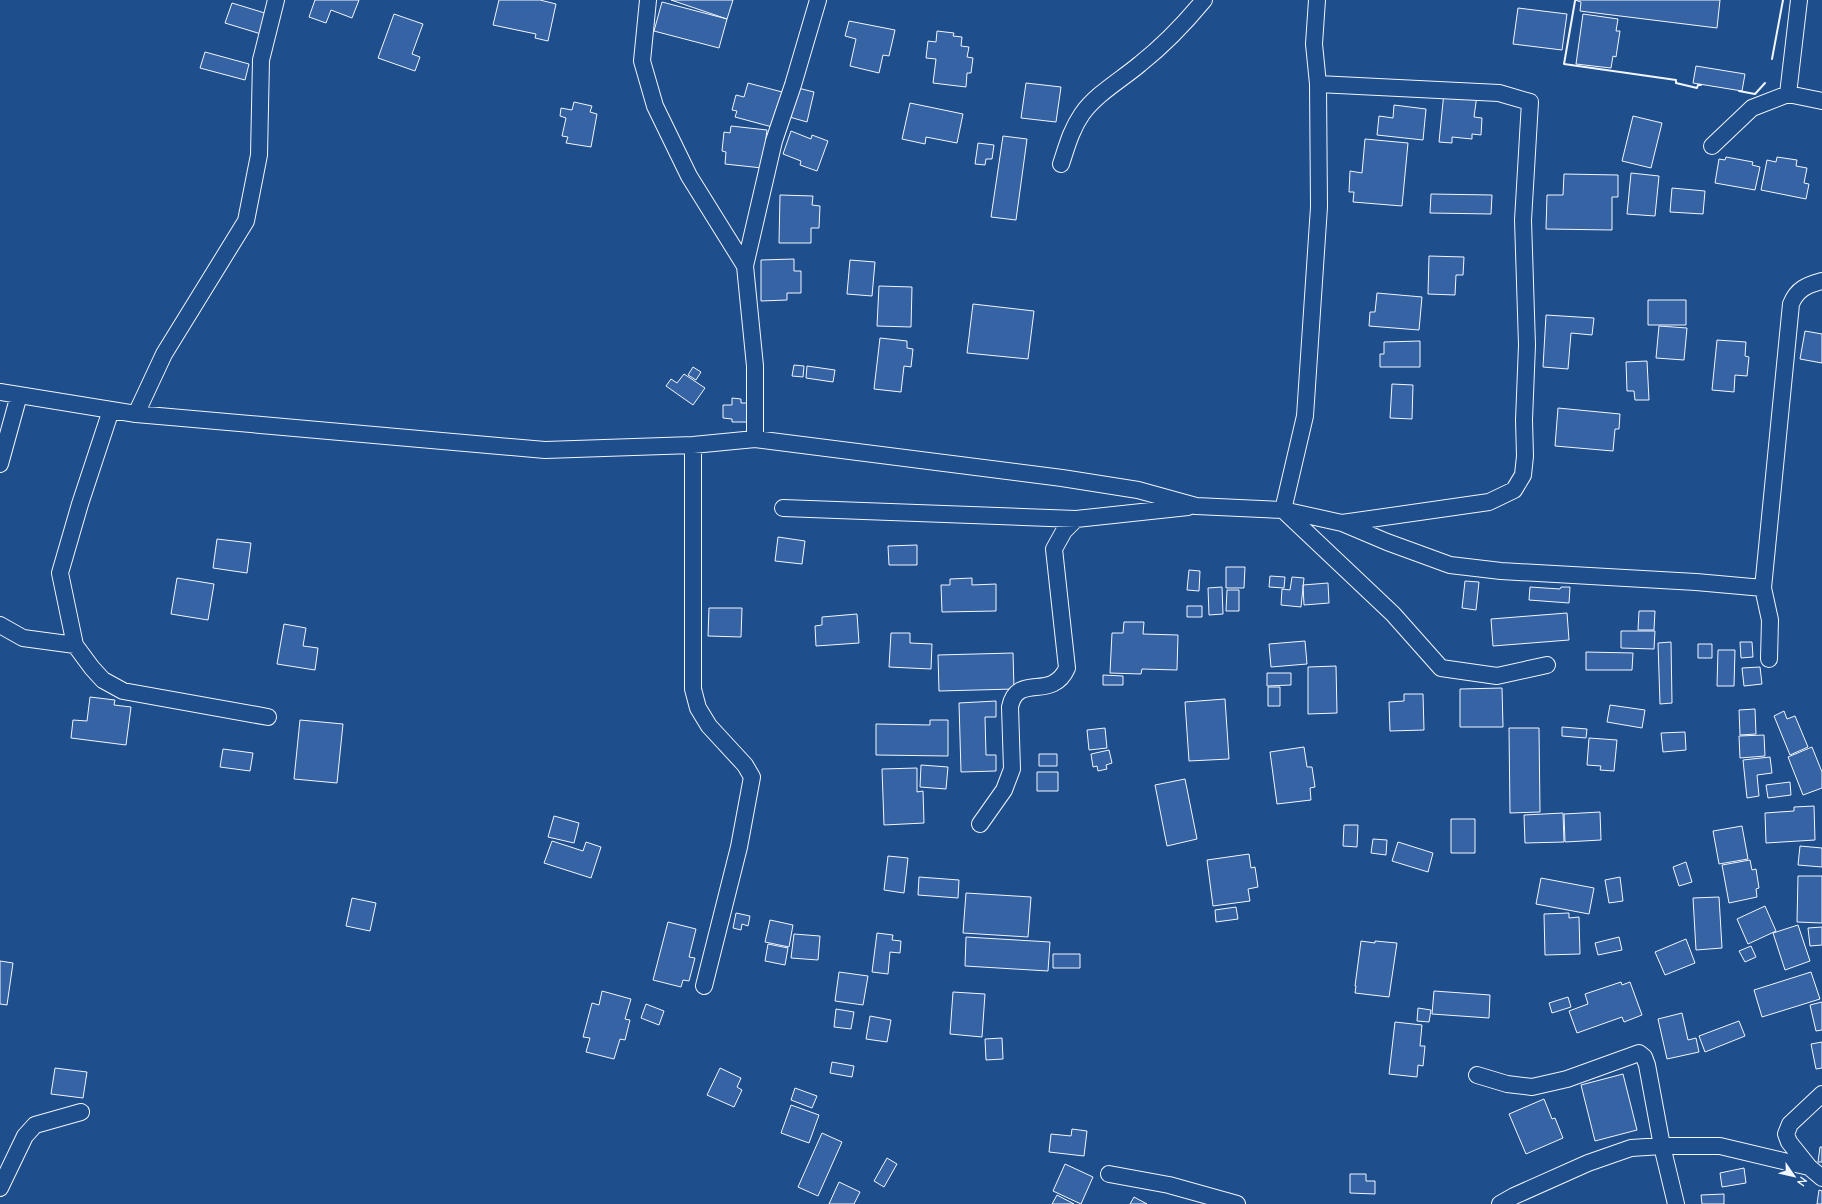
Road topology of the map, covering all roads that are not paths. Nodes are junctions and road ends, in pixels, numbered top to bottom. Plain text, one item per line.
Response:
1 (276, 0) edge
2 (648, 0) edge
3 (818, 0) edge
4 (1204, 0) edge
5 (1317, 0) edge
6 (1799, 0) edge
7 (1318, 84) junction
8 (1788, 94) junction
9 (1822, 101) edge
10 (1712, 146) dead end
11 (1061, 164) dead end
12 (745, 266) junction
13 (1822, 281) edge
14 (0, 392) edge
15 (19, 395) junction
16 (111, 410) junction
17 (136, 414) junction
18 (755, 439) junction
19 (693, 444) junction
20 (0, 464) edge
21 (1196, 506) junction
22 (784, 508) dead end
23 (1283, 510) junction
24 (1076, 519) junction
25 (1342, 522) junction
26 (1763, 588) junction
27 (0, 625) edge
28 (75, 645) junction
29 (1769, 659) dead end
30 (1547, 665) dead end
31 (268, 717) dead end
32 (980, 824) dead end
33 (704, 986) dead end
34 (1477, 1075) dead end
35 (1822, 1094) edge
36 (81, 1112) dead end
37 (1662, 1146) junction
38 (1809, 1168) junction
39 (1109, 1174) dead end
40 (1822, 1178) edge
41 (0, 1188) edge
42 (1237, 1204) edge
43 (1500, 1204) edge
44 (1676, 1204) edge

1 - 17 street
2 - 12 street
3 - 12 street
4 - 11 street
5 - 7 street
6 - 8 street
7 - 23 street
7 - 25 street
8 - 9 street
8 - 10 street
12 - 18 street
13 - 26 street
14 - 15 street
15 - 16 street
15 - 20 street
16 - 17 street
16 - 28 street
17 - 19 street
18 - 19 street
18 - 21 street
19 - 33 street
21 - 23 street
21 - 24 street
22 - 24 street
23 - 25 street
23 - 30 street
24 - 32 street
25 - 26 street
26 - 29 street
27 - 28 street
28 - 31 street
34 - 37 street
35 - 38 street
36 - 41 street
37 - 38 street
37 - 43 street
37 - 44 street
38 - 40 street
39 - 42 street

